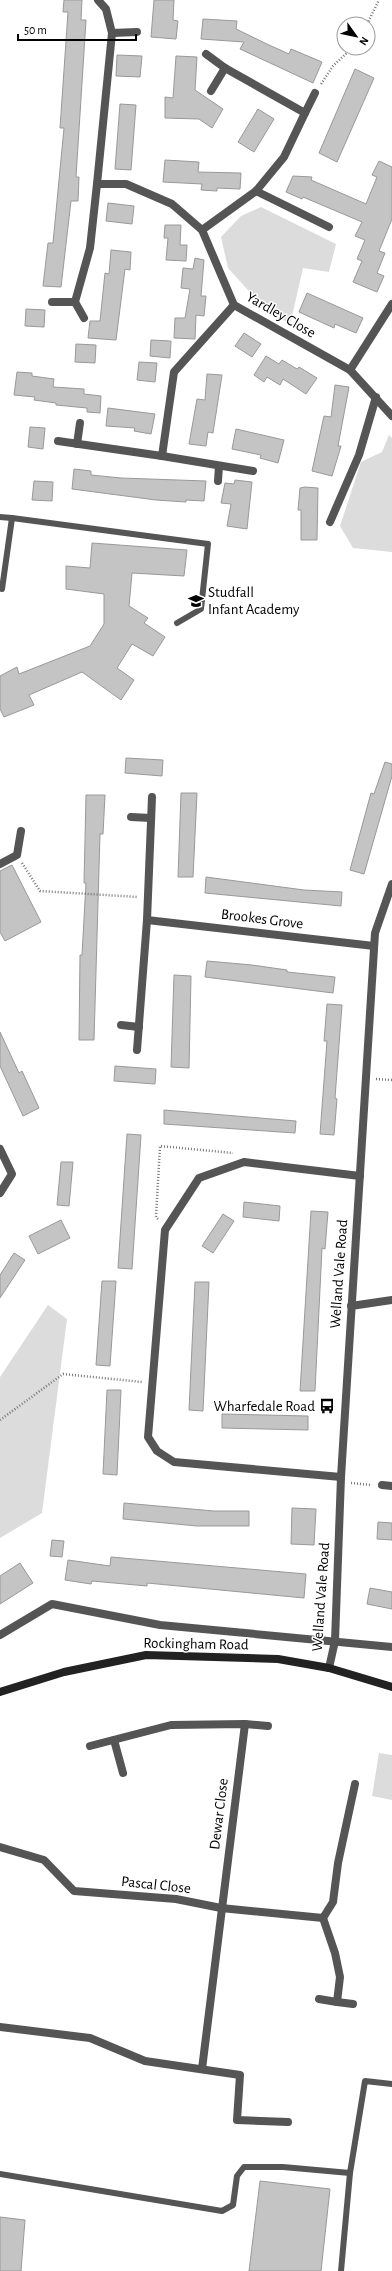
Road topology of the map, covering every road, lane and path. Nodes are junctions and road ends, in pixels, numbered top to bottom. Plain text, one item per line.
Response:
1 (98, 0) edge
2 (379, 0) edge
3 (371, 16) edge
4 (137, 32) dead end
5 (112, 33) junction
6 (206, 54) dead end
7 (344, 56) edge
8 (225, 68) junction
9 (210, 91) dead end
10 (315, 92) joint
11 (305, 113) junction
12 (97, 184) junction
13 (256, 191) junction
14 (328, 227) dead end
15 (202, 230) junction
16 (52, 302) dead end
17 (75, 302) junction
18 (392, 304) edge
19 (234, 305) junction
20 (84, 318) dead end
21 (350, 370) junction
22 (376, 397) junction
23 (392, 416) edge
24 (80, 423) dead end
25 (58, 441) dead end
26 (77, 444) junction
27 (162, 456) junction
28 (219, 466) junction
29 (253, 471) dead end
30 (218, 481) dead end
31 (0, 517) edge
32 (12, 518) junction
33 (330, 522) dead end
34 (2, 589) dead end
35 (177, 624) dead end
36 (152, 797) dead end
37 (131, 817) dead end
38 (151, 818) junction
39 (21, 831) dead end
40 (17, 855) junction
41 (0, 864) edge
42 (392, 884) edge
43 (148, 898) junction
44 (147, 920) junction
45 (374, 946) junction
46 (121, 1025) dead end
47 (139, 1027) junction
48 (137, 1050) dead end
49 (0, 1149) edge
50 (244, 1162) junction
51 (360, 1176) junction
52 (0, 1193) edge
53 (164, 1230) junction
54 (392, 1300) edge
55 (351, 1306) junction
56 (153, 1383) junction
57 (0, 1420) edge
58 (341, 1480) junction
59 (382, 1485) joint
60 (392, 1486) edge
61 (0, 1635) edge
62 (335, 1641) junction
63 (392, 1647) edge
64 (329, 1668) junction
65 (392, 1687) edge
66 (0, 1692) edge
67 (245, 1724) junction
68 (268, 1726) dead end
69 (114, 1740) junction
70 (90, 1746) dead end
71 (123, 1773) dead end
72 (355, 1784) dead end
73 (0, 1847) edge
74 (221, 1908) junction
75 (322, 1918) junction
76 (319, 1999) dead end
77 (337, 2002) junction
78 (353, 2004) dead end
79 (0, 2027) edge
80 (202, 2069) junction
81 (392, 2084) edge
82 (288, 2122) dead end
83 (350, 2173) junction
84 (0, 2174) edge
85 (341, 2271) edge

1 - 5 street
2 - 3 path
4 - 5 street
5 - 12 street
6 - 8 street
7 - 10 path
8 - 9 street
8 - 11 street
10 - 11 street
11 - 13 street
12 - 15 street, Yardley Close
12 - 17 street
13 - 14 street
13 - 15 street
15 - 19 street, Yardley Close
16 - 17 street
17 - 20 street
18 - 21 street
19 - 21 street, Yardley Close
19 - 27 street
21 - 22 street, Yardley Close
22 - 23 street, Yardley Close
22 - 33 street
24 - 26 street
25 - 26 street
26 - 27 street
27 - 28 street
28 - 29 street
28 - 30 street
31 - 32 lane
32 - 34 lane
32 - 35 lane
36 - 38 street
37 - 38 street
38 - 43 street
39 - 40 street
40 - 41 street
40 - 43 path
42 - 45 street, Welland Vale Road
43 - 44 street
44 - 45 street, Brookes Grove
44 - 47 street
45 - 51 street, Welland Vale Road
46 - 47 street
47 - 48 street
49 - 52 street
50 - 51 street
50 - 53 street
50 - 53 path
51 - 55 street, Welland Vale Road
53 - 56 street
54 - 55 street
55 - 58 street, Welland Vale Road
56 - 57 path
56 - 58 street
58 - 59 path
58 - 62 street, Welland Vale Road
59 - 60 street
61 - 62 street
62 - 63 street
62 - 64 street, Welland Vale Road
64 - 65 street, Rockingham Road
64 - 66 street, Rockingham Road
67 - 68 street
67 - 69 street
67 - 74 street, Dewar Close
69 - 70 street
69 - 71 street
72 - 75 street
73 - 74 street, Pascal Close
74 - 75 street, Pascal Close
74 - 80 street, Dewar Close
75 - 77 street
76 - 77 street
77 - 78 street
79 - 80 street
80 - 82 street
81 - 83 lane
83 - 84 lane
83 - 85 lane

